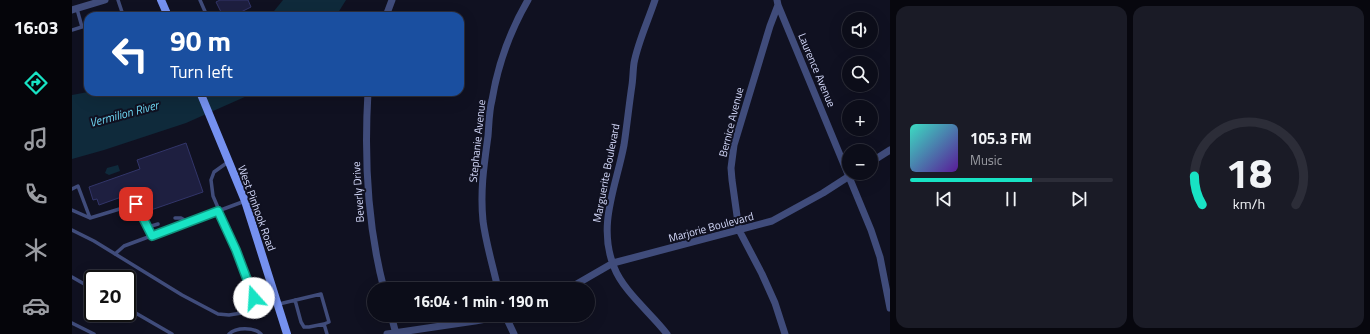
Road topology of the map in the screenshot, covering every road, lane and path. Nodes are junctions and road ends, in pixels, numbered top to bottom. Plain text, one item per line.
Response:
1 (105, 0) edge
2 (118, 0) edge
3 (161, 0) edge
4 (200, 0) edge
5 (392, 0) edge
6 (528, 0) edge
7 (655, 0) edge
8 (777, 3) edge
9 (74, 9) edge
10 (122, 12) edge
11 (166, 12) edge
12 (205, 12) edge
13 (388, 12) edge
14 (82, 27) joint
15 (72, 30) edge
16 (202, 96) edge
17 (368, 96) edge
18 (890, 150) edge
19 (842, 153) edge
20 (878, 158) edge
21 (228, 162) junction
22 (842, 180) edge
23 (853, 180) edge
24 (72, 189) edge
25 (245, 201) junction
26 (72, 210) edge
27 (218, 211) junction
28 (90, 218) junction
29 (175, 218) dead end
30 (190, 223) junction
31 (158, 224) dead end
32 (148, 228) junction
33 (72, 230) edge
34 (739, 230) junction
35 (152, 236) junction
36 (115, 254) junction
37 (613, 263) junction
38 (72, 277) edge
39 (272, 282) junction
40 (382, 282) edge
41 (496, 282) edge
42 (580, 282) edge
43 (84, 284) edge
44 (251, 289) junction
45 (295, 300) junction
46 (279, 304) junction
47 (890, 308) edge
48 (136, 313) edge
49 (393, 322) edge
50 (465, 322) edge
51 (509, 322) edge
52 (72, 323) edge
53 (324, 324) junction
54 (94, 334) edge
55 (172, 334) edge
56 (229, 334) edge
57 (261, 334) edge
58 (288, 334) edge
59 (327, 334) edge
60 (387, 334) edge
61 (396, 334) edge
62 (514, 334) edge
63 (667, 334) edge
64 (785, 334) edge

1 - 9 street
2 - 10 lane
3 - 11 main road
4 - 12 lane
5 - 13 street
6 - 41 street, Stephanie Avenue
7 - 37 street, Marguerite Boulevard
8 - 19 street, Laurence Avenue
8 - 34 street, Bernice Avenue
9 - 14 lane
14 - 15 lane
16 - 21 main road, West Pinhook Road
17 - 40 street, Beverly Drive
18 - 20 street
21 - 25 main road, West Pinhook Road
21 - 27 lane
22 - 34 street, Marjorie Boulevard
23 - 47 street, Laurence Avenue
24 - 28 lane
25 - 27 lane
25 - 39 main road, West Pinhook Road
26 - 28 lane
27 - 30 lane
27 - 44 lane
28 - 32 lane
29 - 30 lane
30 - 35 lane
31 - 32 lane
32 - 35 lane
33 - 36 lane
34 - 37 street, Marjorie Boulevard
34 - 64 street, Bernice Avenue
35 - 36 lane
36 - 44 lane
37 - 42 street, Marjorie Boulevard
37 - 63 street, Marguerite Boulevard
38 - 43 lane
39 - 44 lane
39 - 46 main road, West Pinhook Road
45 - 46 lane
45 - 53 lane
45 - 53 lane
46 - 58 main road, West Pinhook Road
48 - 55 lane
49 - 61 street
50 - 61 street
51 - 62 street
52 - 54 lane
53 - 59 lane
56 - 57 lane
60 - 61 street

